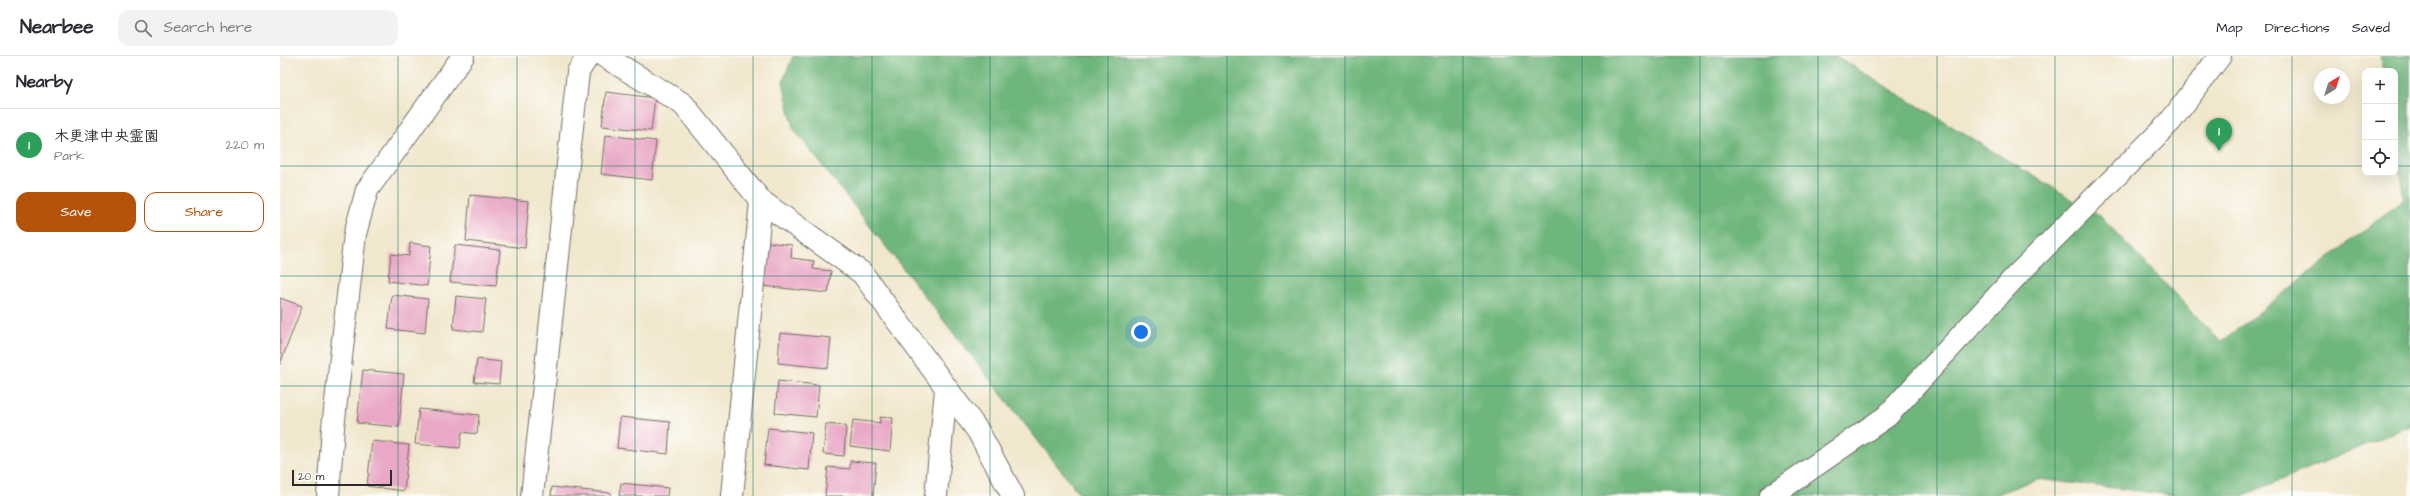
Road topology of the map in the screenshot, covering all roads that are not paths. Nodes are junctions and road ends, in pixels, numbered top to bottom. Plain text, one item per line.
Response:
1 (463, 56) edge
2 (588, 56) edge
3 (604, 56) edge
4 (2220, 56) edge
5 (761, 201) junction
6 (946, 389) junction
7 (328, 496) edge
8 (532, 496) edge
9 (732, 496) edge
10 (936, 496) edge
11 (1013, 496) edge
12 (1771, 496) edge

1 - 7 street
2 - 8 street
3 - 5 street
4 - 12 street
5 - 6 street
5 - 9 street
6 - 10 street
6 - 11 street

